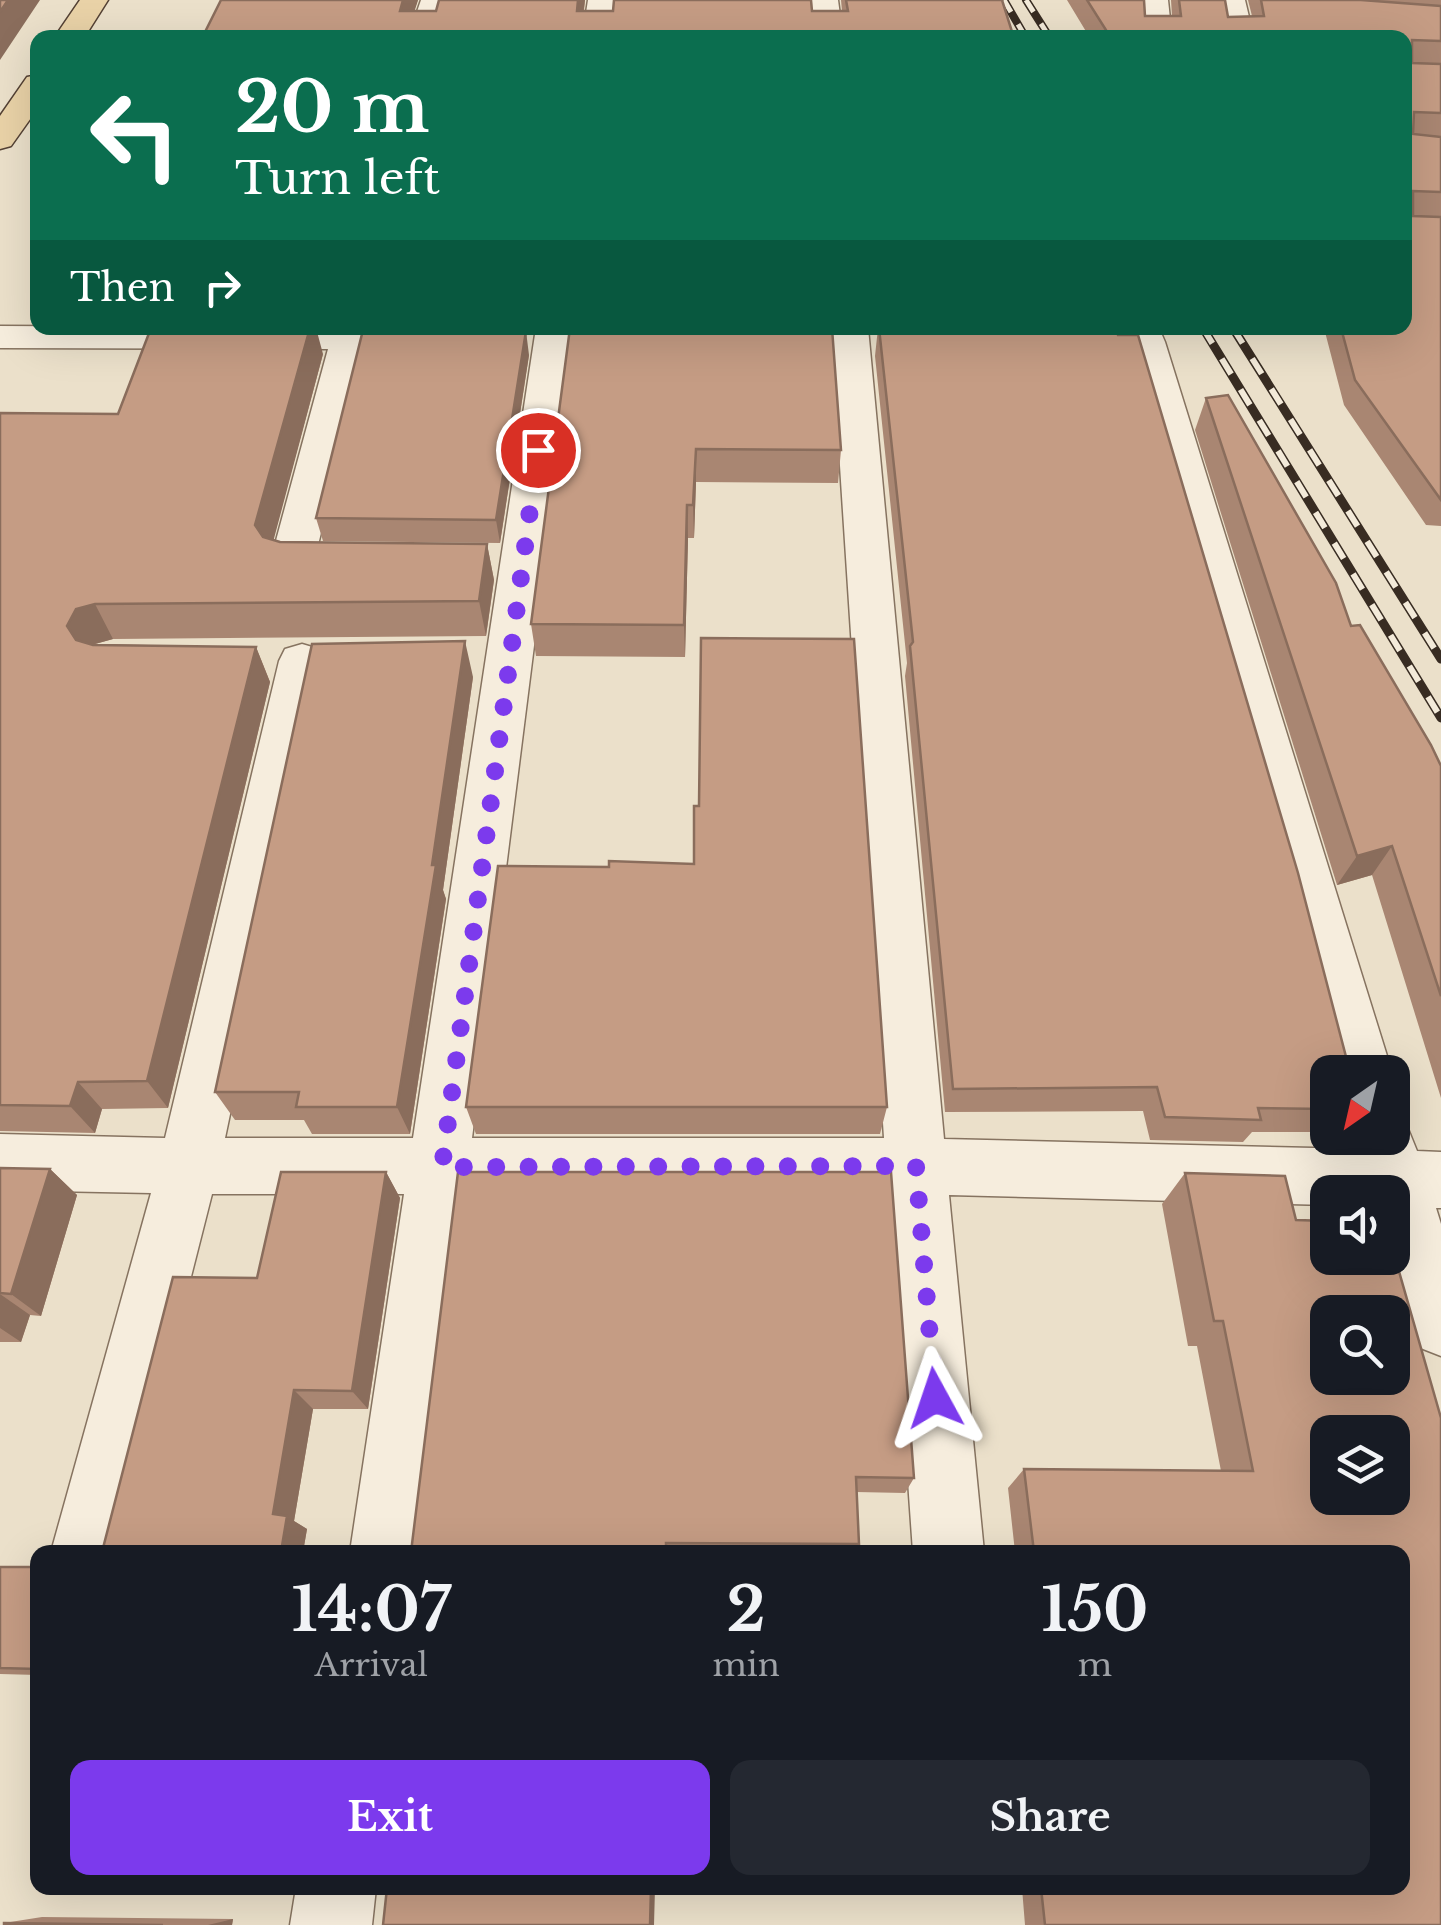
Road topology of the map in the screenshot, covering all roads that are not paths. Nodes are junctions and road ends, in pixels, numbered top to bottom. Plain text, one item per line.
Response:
1 (94, 0) edge
2 (436, 0) edge
3 (602, 0) edge
4 (824, 0) edge
5 (1154, 0) edge
6 (1231, 0) edge
7 (74, 30) edge
8 (427, 30) edge
9 (598, 30) edge
10 (827, 30) edge
11 (1157, 30) edge
12 (1238, 30) edge
13 (30, 96) edge
14 (0, 139) edge
15 (170, 335) edge
16 (341, 335) edge
17 (440, 335) edge
18 (1143, 335) edge
19 (0, 336) edge
20 (540, 336) edge
21 (851, 336) edge
22 (1028, 340) edge
23 (389, 560) edge
24 (302, 661) dead end
25 (1358, 1055) edge
26 (0, 1162) edge
27 (1406, 1165) edge
28 (189, 1166) junction
29 (916, 1166) junction
30 (442, 1167) junction
31 (1441, 1324) edge
32 (88, 1545) edge
33 (386, 1545) edge
34 (947, 1545) edge
35 (335, 1895) edge
36 (331, 1925) edge

1 - 7 main road
2 - 8 street
3 - 9 street
4 - 10 street
5 - 11 street
6 - 12 street
13 - 14 main road
15 - 19 street
16 - 23 street
17 - 20 street
18 - 22 street
18 - 25 street
20 - 30 street
21 - 29 street
24 - 28 street
26 - 28 street
27 - 29 street
27 - 31 street
28 - 30 street
28 - 32 street
29 - 30 street
29 - 34 street
30 - 33 street
35 - 36 street

